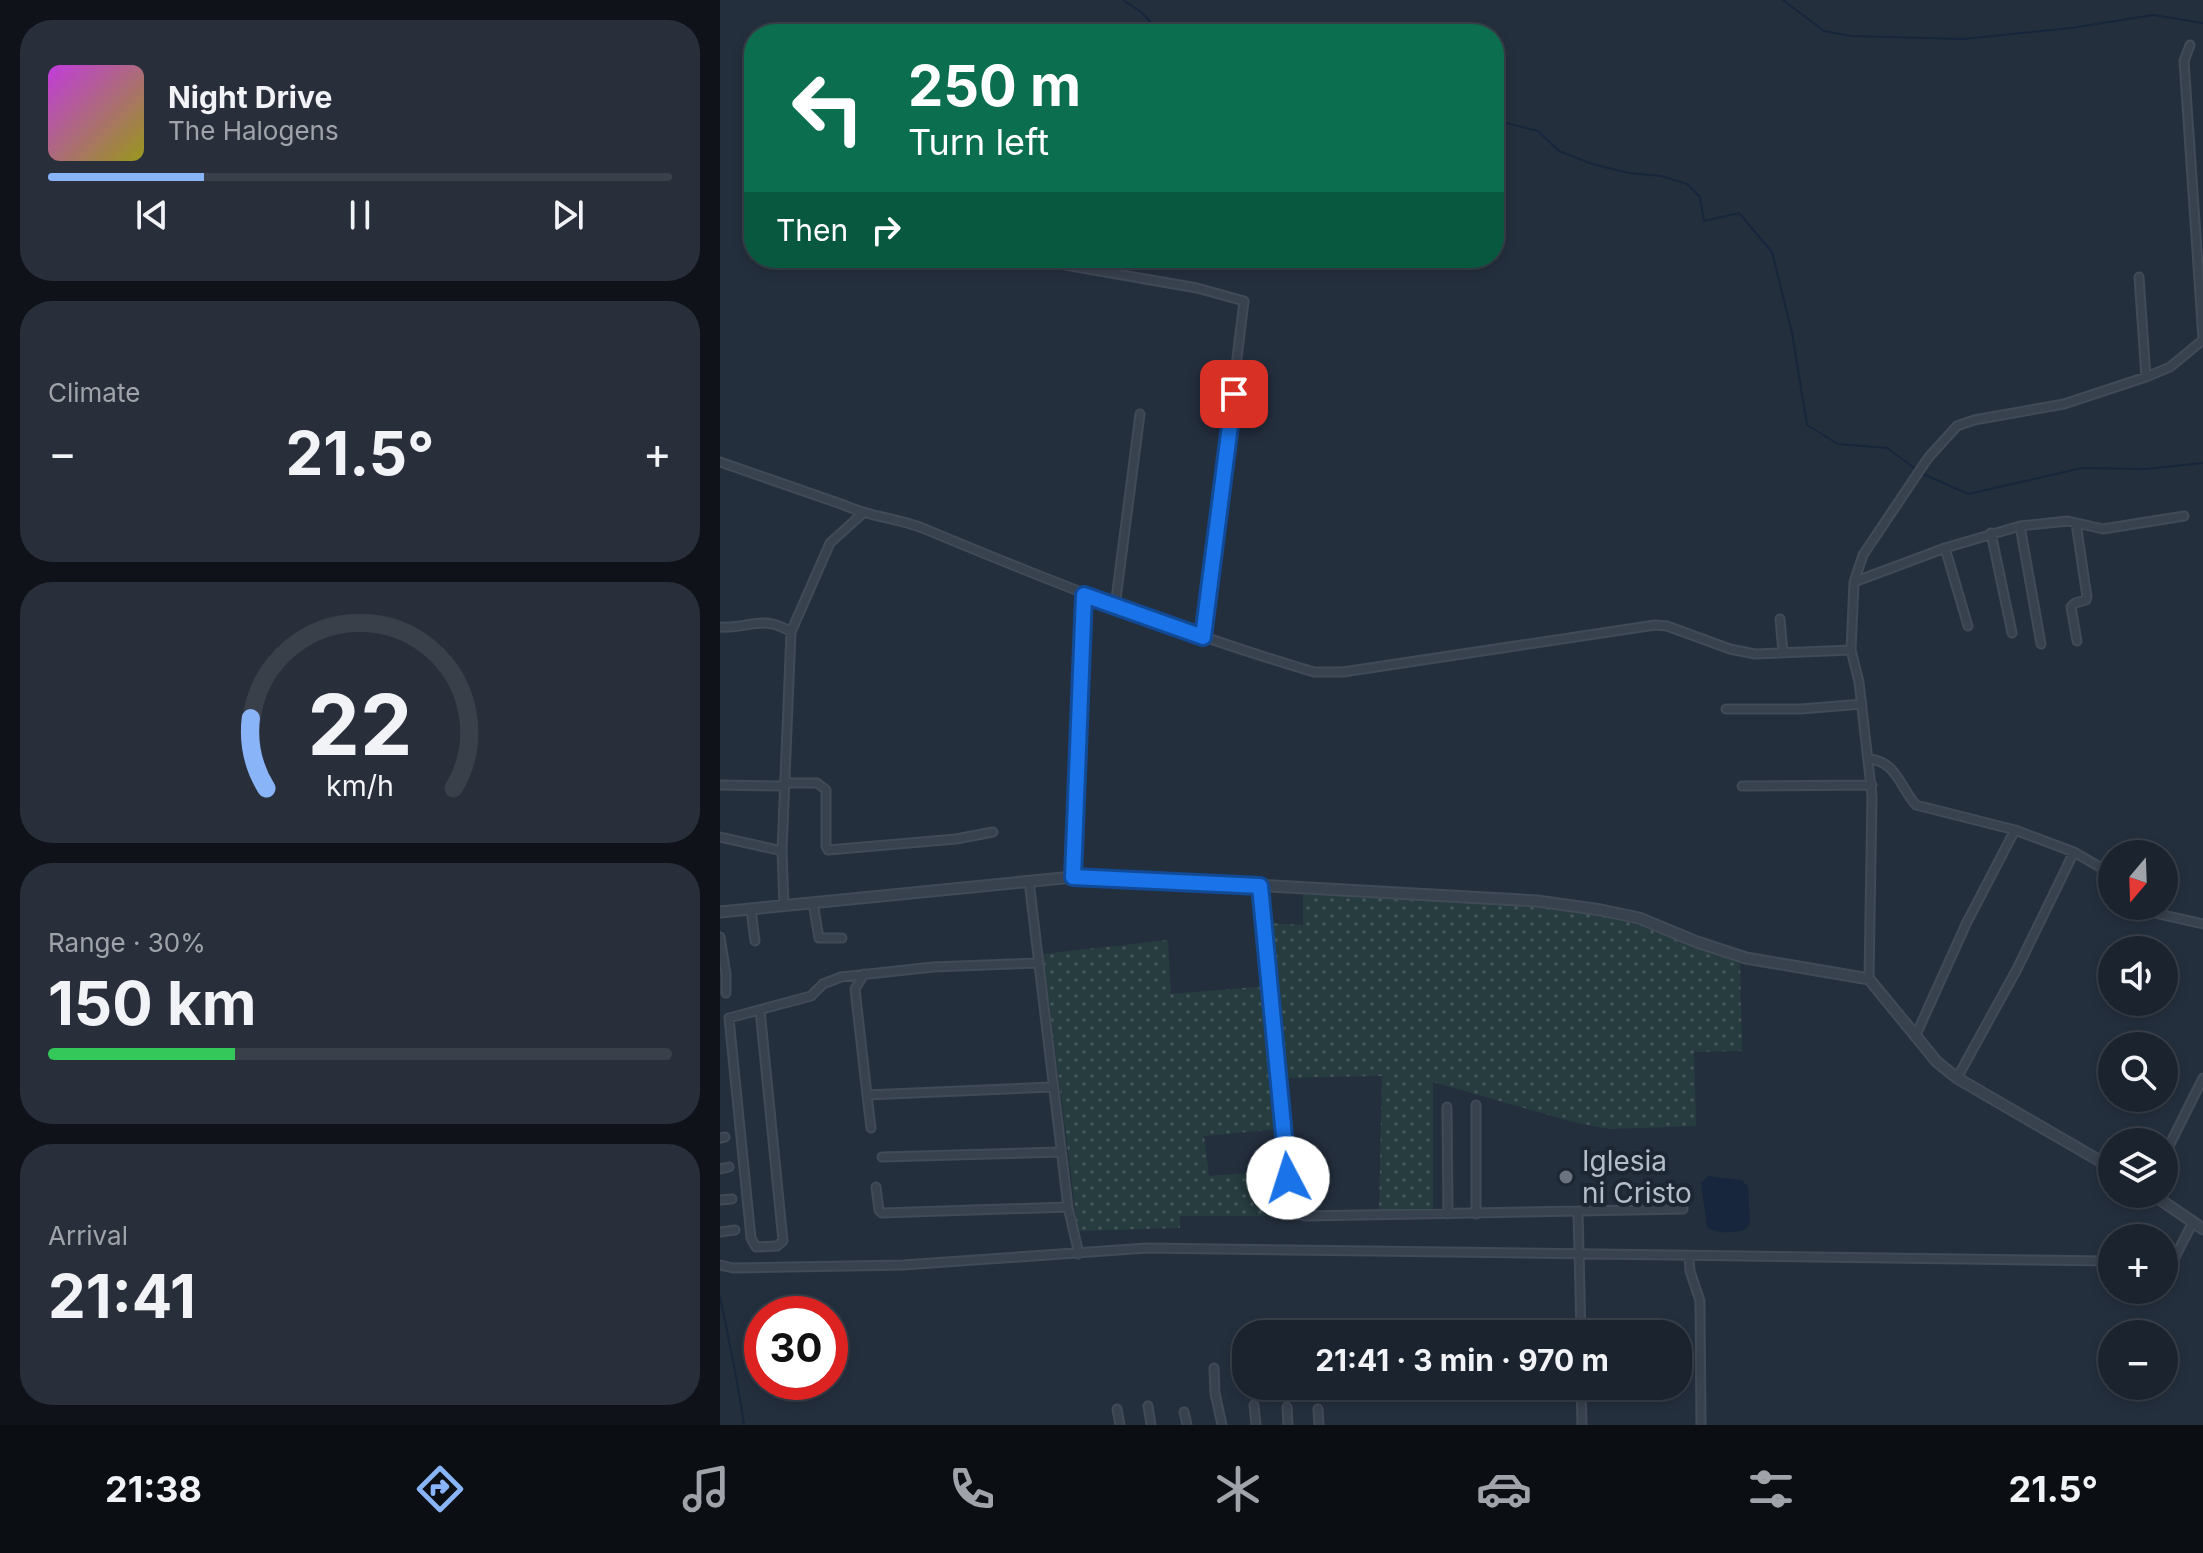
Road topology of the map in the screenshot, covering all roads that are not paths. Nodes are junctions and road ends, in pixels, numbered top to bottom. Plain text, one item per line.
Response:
1 (2190, 45) dead end
2 (1082, 268) edge
3 (2139, 277) dead end
4 (2203, 340) edge
5 (2146, 377) junction
6 (1140, 414) dead end
7 (720, 462) edge
8 (862, 514) junction
9 (2184, 516) dead end
10 (2076, 523) junction
11 (2020, 526) junction
12 (1991, 533) junction
13 (1945, 548) junction
14 (1854, 582) junction
15 (1084, 595) junction
16 (1115, 607) junction
17 (1780, 619) dead end
18 (1968, 626) dead end
19 (720, 627) edge
20 (791, 632) junction
21 (2012, 633) dead end
22 (1203, 637) junction
23 (2077, 641) dead end
24 (2041, 644) dead end
25 (1851, 650) junction
26 (1783, 652) junction
27 (1862, 704) junction
28 (1726, 709) dead end
29 (1869, 759) junction
30 (785, 784) junction
31 (720, 785) edge
32 (1872, 785) junction
33 (1742, 786) dead end
34 (2015, 830) junction
35 (993, 832) dead end
36 (720, 837) edge
37 (782, 851) junction
38 (2074, 852) junction
39 (2098, 866) edge
40 (1073, 877) junction
41 (1029, 881) junction
42 (1260, 886) junction
43 (813, 903) junction
44 (784, 906) junction
45 (751, 910) junction
46 (720, 912) edge
47 (2178, 918) edge
48 (2203, 924) edge
49 (720, 937) edge
50 (842, 938) dead end
51 (755, 941) dead end
52 (1038, 963) junction
53 (864, 974) junction
54 (1869, 979) junction
55 (726, 993) dead end
56 (760, 1010) junction
57 (1915, 1037) junction
58 (1957, 1078) junction
59 (2203, 1078) edge
60 (1052, 1087) junction
61 (867, 1095) junction
62 (1476, 1105) dead end
63 (1447, 1107) dead end
64 (871, 1128) dead end
65 (2178, 1128) edge
66 (1061, 1152) junction
67 (882, 1157) dead end
68 (2098, 1160) edge
69 (729, 1167) dead end
70 (720, 1169) edge
71 (876, 1187) dead end
72 (732, 1199) dead end
73 (720, 1200) edge
74 (1068, 1207) junction
75 (2171, 1208) edge
76 (1683, 1209) dead end
77 (1578, 1211) junction
78 (1448, 1214) junction
79 (1476, 1214) junction
80 (2192, 1224) junction
81 (2203, 1229) edge
82 (735, 1230) dead end
83 (720, 1232) edge
84 (2178, 1251) edge
85 (1079, 1254) junction
86 (1580, 1254) junction
87 (1689, 1256) junction
88 (2098, 1261) edge
89 (720, 1265) edge
90 (1581, 1320) edge
91 (1214, 1368) dead end
92 (1581, 1400) edge
93 (1254, 1405) dead end
94 (1148, 1406) dead end
95 (1287, 1407) dead end
96 (1117, 1409) dead end
97 (1318, 1409) dead end
98 (1184, 1412) dead end
99 (1120, 1425) edge
100 (1151, 1425) edge
101 (1187, 1425) edge
102 (1222, 1425) edge
103 (1256, 1425) edge
104 (1288, 1425) edge
105 (1319, 1425) edge
106 (1582, 1425) edge
107 (1701, 1425) edge

1 - 4 street
2 - 22 street
3 - 5 street
4 - 5 street
5 - 14 street
6 - 16 street
7 - 8 street
8 - 15 street
8 - 20 street
9 - 10 street
10 - 11 street
10 - 23 street
11 - 12 street
11 - 24 street
12 - 13 street
12 - 21 street
13 - 14 street
13 - 18 street
14 - 25 street
15 - 16 street
15 - 40 street
16 - 22 street
17 - 26 street
19 - 20 street
20 - 30 street
22 - 26 street
25 - 26 street
25 - 27 street
27 - 28 street
27 - 29 street
29 - 32 street
29 - 34 street
30 - 31 street
30 - 35 street
30 - 37 street
32 - 33 street
32 - 54 street
34 - 38 street
34 - 57 street
36 - 37 street
37 - 44 street
38 - 39 street
38 - 58 street
40 - 41 street
40 - 42 street
41 - 43 street
41 - 52 street
42 - 54 street
42 - 78 street
43 - 44 street
43 - 50 street
44 - 45 street
45 - 46 street
45 - 51 street
47 - 48 street
49 - 55 street
52 - 53 street
52 - 60 street
53 - 56 street
53 - 61 street
54 - 57 street
56 - 56 street
57 - 58 street
58 - 68 street
59 - 65 street
60 - 61 street
60 - 66 street
61 - 64 street
62 - 79 street
63 - 78 street
66 - 67 street
66 - 74 street
69 - 70 street
71 - 74 street
72 - 73 street
74 - 85 street
75 - 80 street
76 - 77 street
77 - 79 street
77 - 86 street
78 - 79 street
80 - 81 street
80 - 84 street
82 - 83 street
85 - 86 street
85 - 89 street
86 - 87 street
86 - 90 street
87 - 88 street
87 - 107 street
91 - 102 street
92 - 106 street
93 - 103 street
94 - 100 street
95 - 104 street
96 - 99 street
97 - 105 street
98 - 101 street

